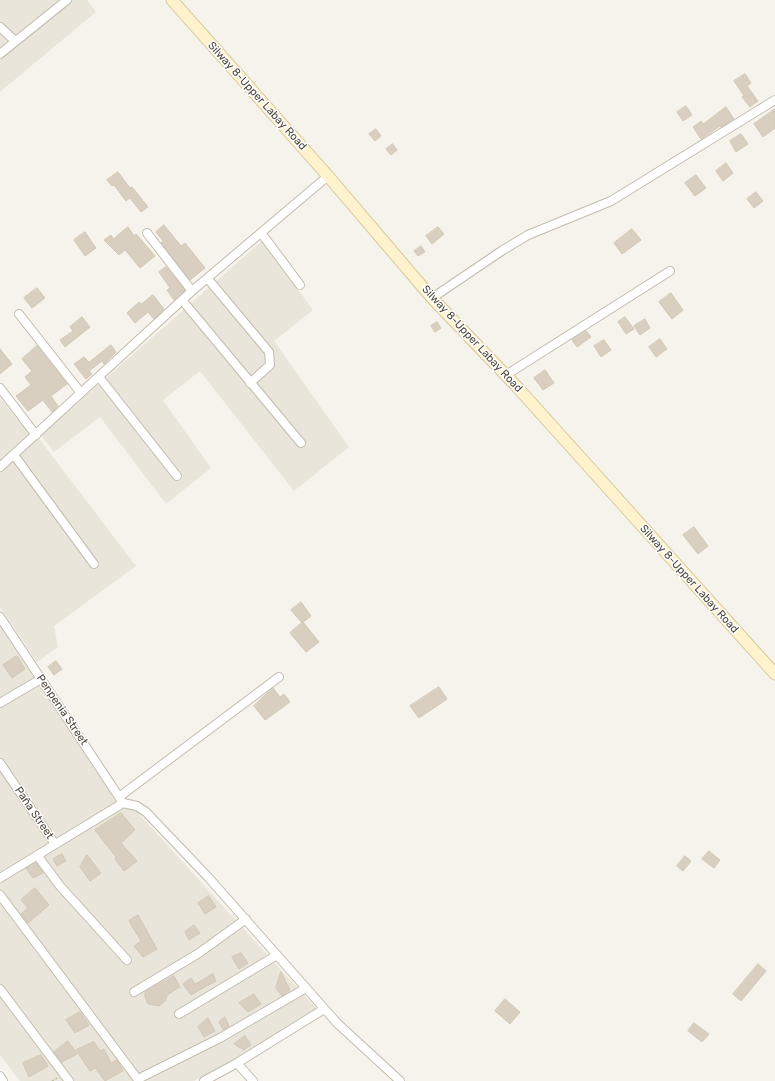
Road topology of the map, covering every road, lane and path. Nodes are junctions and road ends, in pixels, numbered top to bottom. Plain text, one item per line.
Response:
1 (172, 0) edge
2 (64, 1) edge
3 (0, 27) edge
4 (15, 41) junction
5 (0, 54) edge
6 (775, 100) edge
7 (328, 176) junction
8 (147, 233) dead end
9 (262, 234) junction
10 (670, 271) dead end
11 (208, 279) junction
12 (300, 285) dead end
13 (192, 291) junction
14 (432, 298) junction
15 (182, 300) junction
16 (19, 314) dead end
17 (506, 375) junction
18 (99, 377) junction
19 (250, 383) junction
20 (0, 388) edge
21 (81, 393) junction
22 (36, 435) junction
23 (301, 443) dead end
24 (14, 455) junction
25 (0, 467) edge
26 (177, 476) dead end
27 (94, 564) dead end
28 (0, 617) edge
29 (775, 674) edge
30 (278, 677) dead end
31 (41, 679) junction
32 (0, 703) edge
33 (0, 763) edge
34 (121, 800) junction
35 (55, 844) junction
36 (37, 855) junction
37 (0, 878) edge
38 (0, 895) edge
39 (246, 919) junction
40 (278, 955) junction
41 (127, 960) dead end
42 (306, 988) junction
43 (0, 989) edge
44 (134, 992) dead end
45 (324, 1009) junction
46 (179, 1014) dead end
47 (238, 1063) junction
48 (0, 1076) edge
49 (138, 1080) edge
50 (4, 1081) edge
51 (69, 1081) edge
52 (204, 1081) edge
53 (253, 1081) edge
54 (400, 1081) edge

1 - 7 main road, Silway 8-Upper Labay Road
2 - 4 street
3 - 4 street
4 - 5 street
6 - 14 street
7 - 9 street
7 - 14 main road, Silway 8-Upper Labay Road
8 - 13 street
9 - 11 street
9 - 12 street
10 - 17 street
11 - 13 street
11 - 19 street
13 - 15 street
14 - 17 main road, Silway 8-Upper Labay Road
15 - 18 street
15 - 19 street
16 - 21 street
17 - 29 main road, Silway 8-Upper Labay Road
18 - 21 street
18 - 26 street
19 - 23 street
20 - 22 street
21 - 22 street
22 - 24 street
24 - 25 street
24 - 27 street
28 - 31 street, Penpenia Street
30 - 34 street
31 - 32 street
31 - 34 street, Penpenia Street
33 - 35 street, Paña Street
34 - 35 street
34 - 39 street
35 - 36 street
36 - 37 street
36 - 41 street
38 - 49 street
39 - 40 street
39 - 44 street
40 - 42 street
40 - 46 street
42 - 45 street
42 - 49 street
43 - 51 street
45 - 47 street
45 - 54 street
47 - 52 street
47 - 53 street
48 - 50 street

